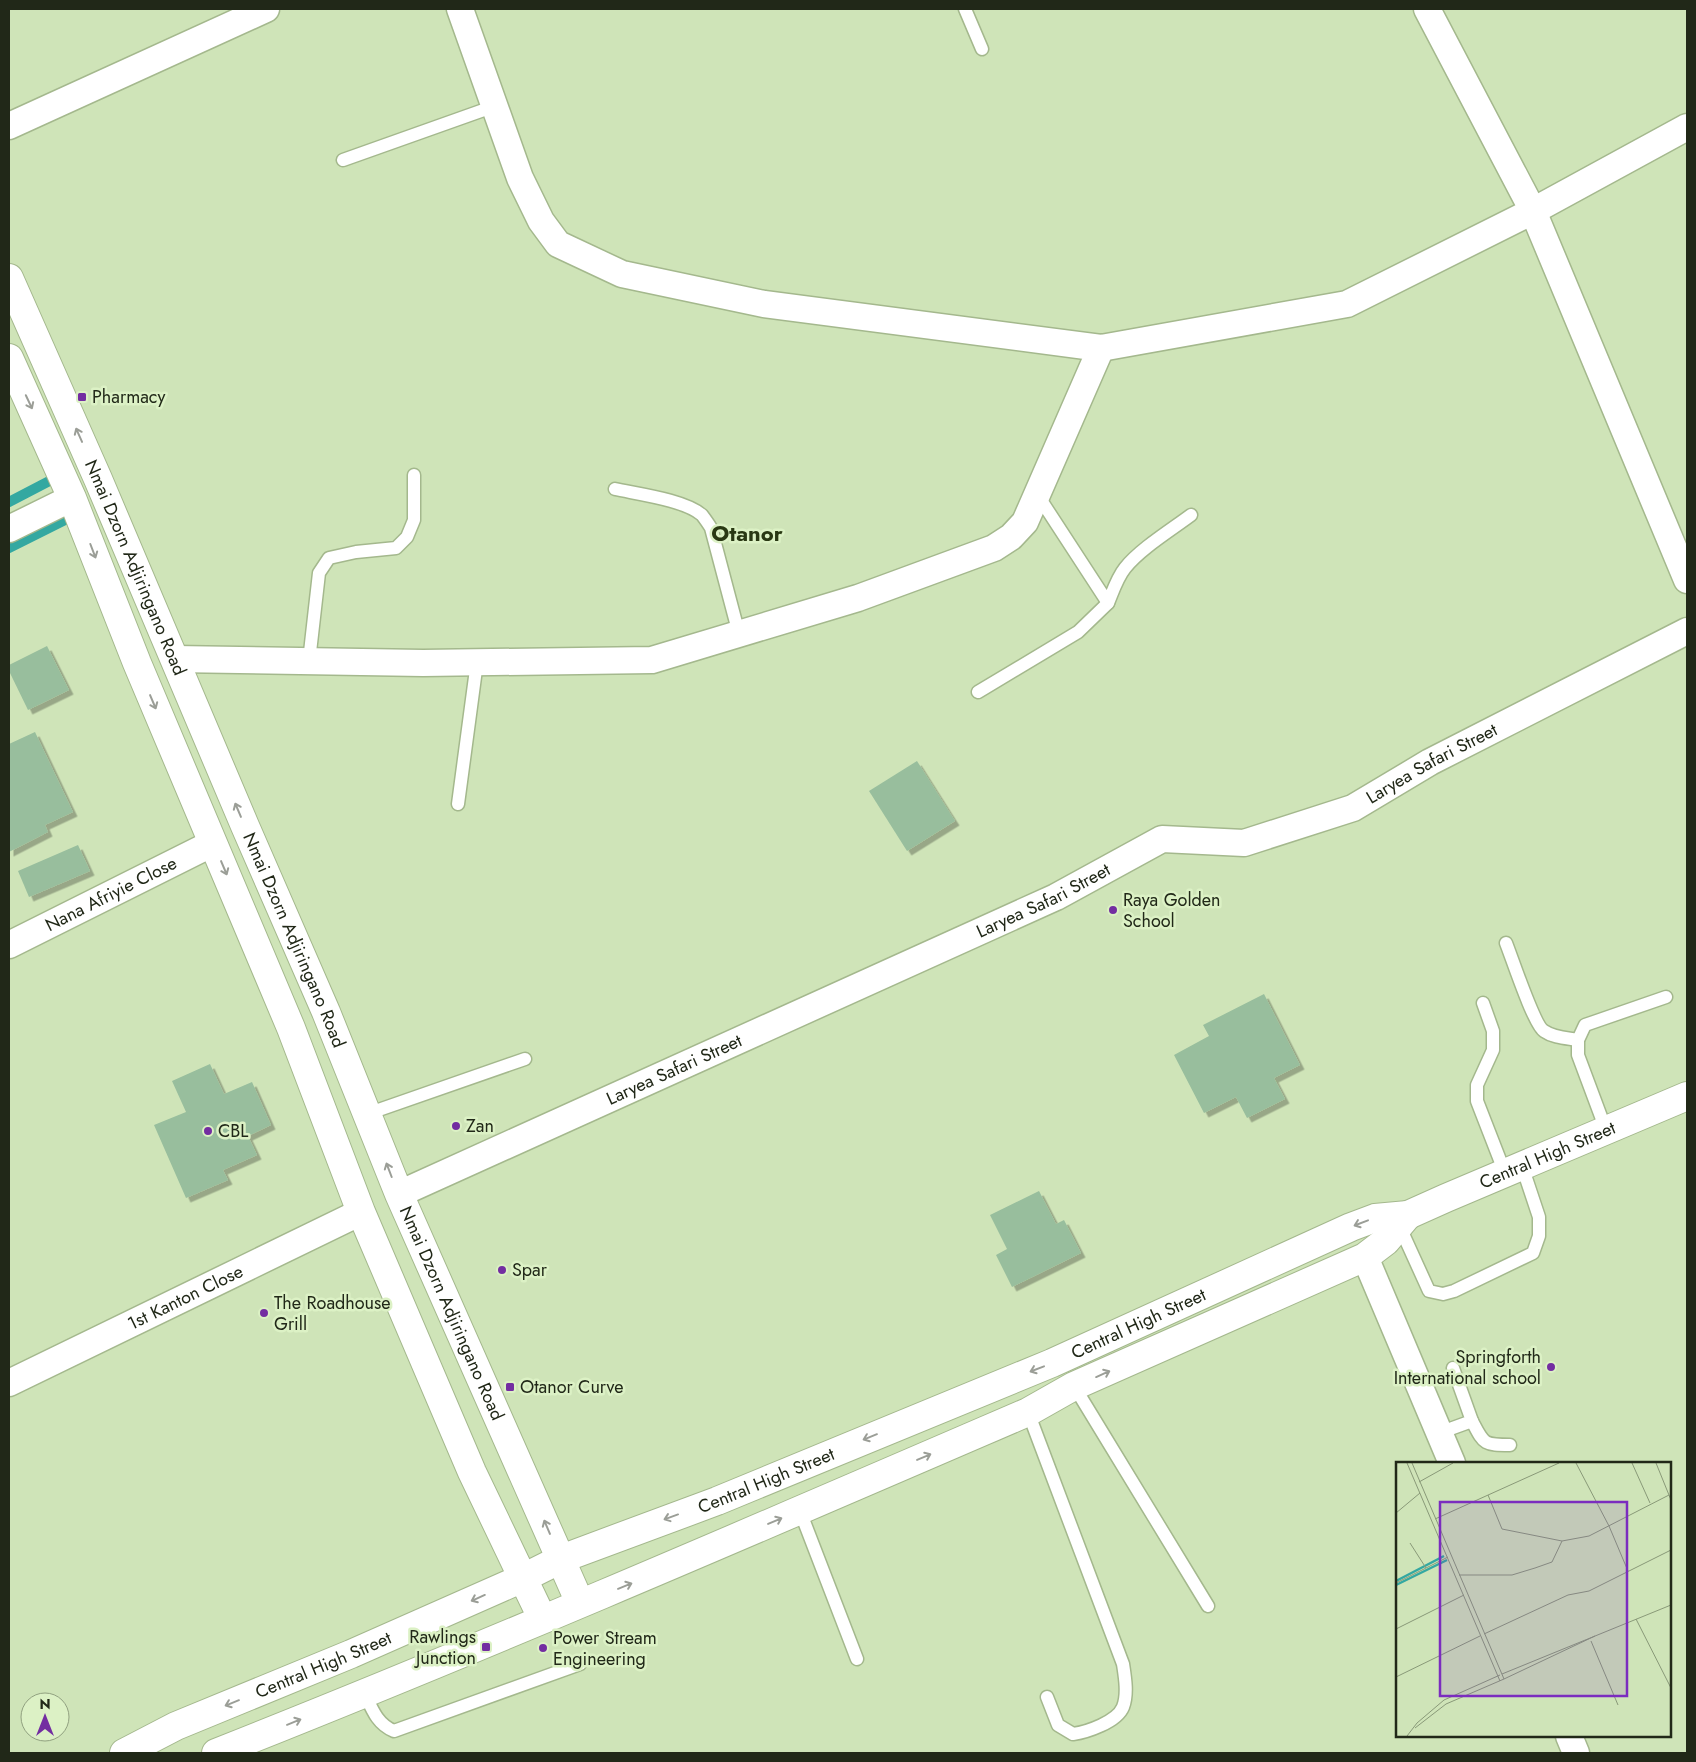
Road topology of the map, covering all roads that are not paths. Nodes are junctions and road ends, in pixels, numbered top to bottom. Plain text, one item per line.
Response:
1 (266, 9) edge
2 (460, 9) edge
3 (966, 9) edge
4 (1427, 9) edge
5 (982, 49) dead end
6 (495, 106) junction
7 (9, 126) edge
8 (1687, 127) edge
9 (344, 160) dead end
10 (1533, 211) junction
11 (9, 278) edge
12 (1102, 348) junction
13 (9, 358) edge
14 (414, 475) dead end
15 (615, 489) dead end
16 (1037, 494) junction
17 (72, 498) junction
18 (1191, 515) dead end
19 (9, 529) edge
20 (1687, 580) edge
21 (1108, 603) junction
22 (1687, 632) edge
23 (739, 634) junction
24 (174, 659) junction
25 (309, 661) junction
26 (477, 662) junction
27 (978, 692) dead end
28 (458, 804) dead end
29 (213, 843) junction
30 (1506, 943) dead end
31 (9, 945) edge
32 (1666, 997) dead end
33 (1483, 1003) dead end
34 (1578, 1040) junction
35 (525, 1059) dead end
36 (1687, 1096) edge
37 (367, 1114) junction
38 (1606, 1130) junction
39 (1513, 1170) junction
40 (399, 1194) junction
41 (361, 1212) junction
42 (1404, 1220) junction
43 (1365, 1257) junction
44 (1452, 1368) dead end
45 (9, 1383) edge
46 (1074, 1386) junction
47 (1028, 1412) junction
48 (1472, 1420) junction
49 (1439, 1433) junction
50 (1510, 1445) dead end
51 (1452, 1462) edge
52 (800, 1511) junction
53 (560, 1559) junction
54 (523, 1578) junction
55 (580, 1604) junction
56 (1208, 1606) dead end
57 (542, 1618) junction
58 (857, 1659) dead end
59 (580, 1664) dead end
60 (364, 1694) junction
61 (1047, 1697) dead end
62 (1569, 1737) edge
63 (124, 1753) edge
64 (216, 1753) edge
65 (1576, 1753) edge

1 - 7 street
2 - 6 street
3 - 5 lane
4 - 10 street
6 - 9 lane
6 - 12 street
8 - 10 street
10 - 12 street
10 - 20 street
24 -> 11 main road, Nmai Dzorn Adjiringano Road
12 - 16 street
13 -> 17 main road, Nmai Dzorn Adjiringano Road
14 - 25 lane
15 - 23 lane
16 - 21 lane
16 - 23 street
17 - 19 street
17 -> 29 main road, Nmai Dzorn Adjiringano Road
18 - 21 lane
21 - 27 lane
22 - 40 street, Laryea Safari Street
23 - 26 street
24 - 25 street
37 -> 24 main road, Nmai Dzorn Adjiringano Road
25 - 26 street
26 - 28 lane
29 - 31 street, Nana Afriyie Close
29 -> 41 main road, Nmai Dzorn Adjiringano Road
30 - 34 lane
32 - 34 lane
33 - 39 lane
34 - 38 lane
35 - 37 lane
36 - 38 main road, Central High Street
40 -> 37 main road, Nmai Dzorn Adjiringano Road
38 - 39 main road, Central High Street
39 - 42 main road, Central High Street
39 - 42 lane
53 -> 40 main road, Nmai Dzorn Adjiringano Road
41 - 45 street, 1st Kanton Close
41 - 54 main road, Nmai Dzorn Adjiringano Road
42 - 43 main road, Central High Street
42 -> 53 main road, Central High Street
46 -> 43 main road, Central High Street
43 - 49 street
44 - 48 lane
46 - 47 main road, Central High Street
46 - 56 lane
52 -> 47 main road, Central High Street
47 - 61 lane
48 - 49 lane
48 - 50 lane
49 - 51 street
55 -> 52 main road, Central High Street
52 - 58 lane
53 - 54 main road, Central High Street
53 - 55 main road, Nmai Dzorn Adjiringano Road
54 - 57 main road, Nmai Dzorn Adjiringano Road
54 -> 63 main road, Central High Street
55 - 57 main road, Central High Street
57 - 60 main road, Central High Street
59 - 60 lane
64 -> 60 main road, Central High Street
62 - 65 street

